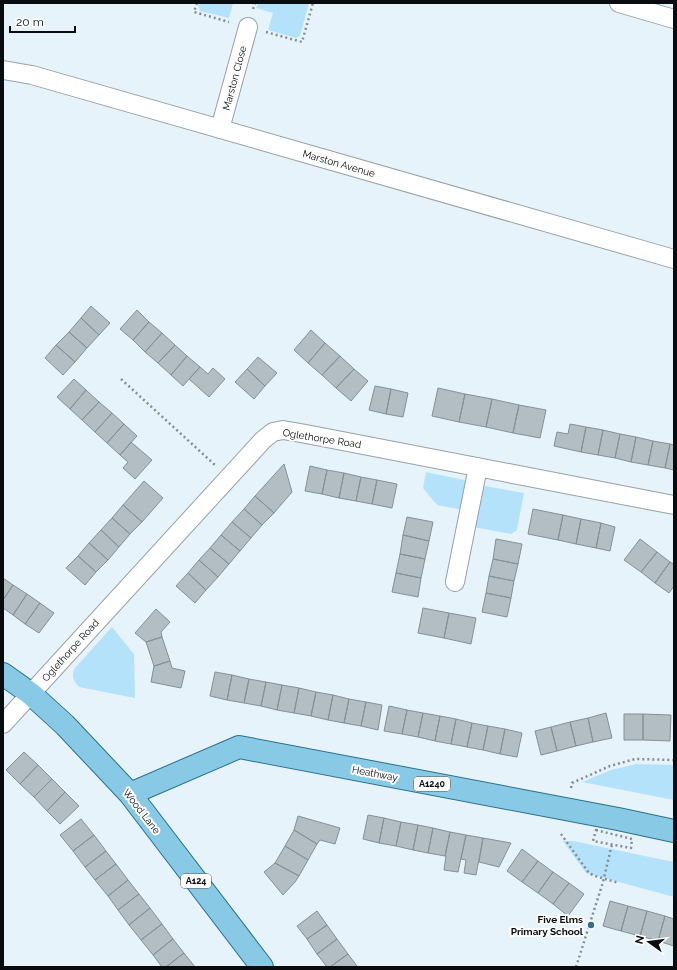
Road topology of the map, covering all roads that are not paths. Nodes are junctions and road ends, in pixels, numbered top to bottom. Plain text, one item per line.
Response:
1 (620, 3) edge
2 (674, 19) edge
3 (248, 27) dead end
4 (3, 70) edge
5 (220, 129) junction
6 (674, 259) edge
7 (478, 467) junction
8 (674, 505) edge
9 (455, 582) dead end
10 (3, 674) edge
11 (31, 694) junction
12 (3, 724) edge
13 (130, 794) junction
14 (674, 831) edge
15 (262, 967) edge

1 - 2 street
3 - 5 street, Marston Close
4 - 5 street, Marston Avenue
5 - 6 street, Marston Avenue
7 - 8 street, Oglethorpe Road
7 - 9 street
7 - 11 street, Oglethorpe Road
10 - 11 main road, Wood Lane / A124
11 - 12 street, Oglethorpe Road
11 - 13 main road, Wood Lane / A124
13 - 14 main road, Heathway / A1240
13 - 15 main road, Wood Lane / A124

